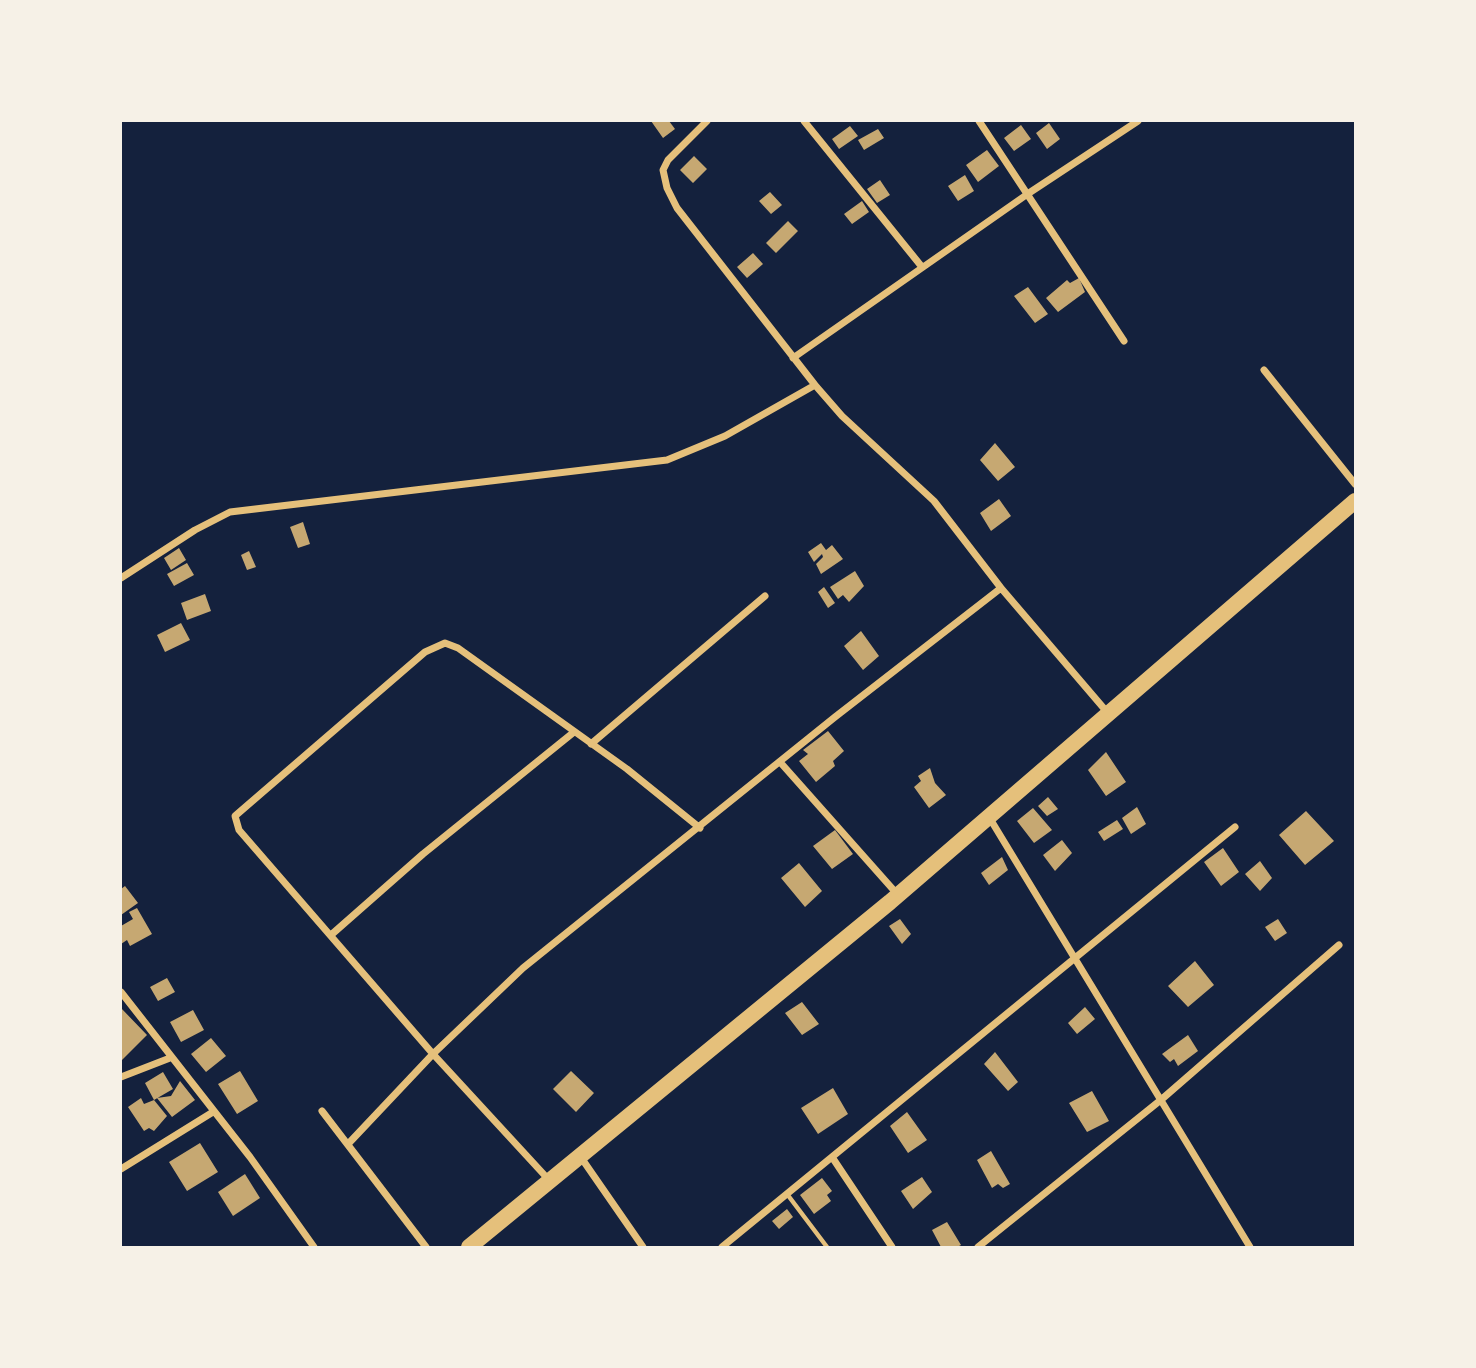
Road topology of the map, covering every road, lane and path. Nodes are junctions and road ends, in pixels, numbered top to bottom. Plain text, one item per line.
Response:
1 (707, 121) edge
2 (804, 121) edge
3 (979, 121) edge
4 (1138, 121) edge
5 (1029, 193) junction
6 (922, 267) junction
7 (1124, 341) dead end
8 (793, 358) junction
9 (1264, 370) dead end
10 (815, 385) junction
11 (1355, 484) edge
12 (1355, 501) edge
13 (121, 578) edge
14 (1002, 588) junction
15 (765, 596) dead end
16 (1107, 712) junction
17 (574, 732) junction
18 (590, 744) junction
19 (780, 762) junction
20 (988, 816) junction
21 (1235, 827) dead end
22 (700, 828) junction
23 (898, 895) junction
24 (331, 935) junction
25 (1339, 945) dead end
26 (1076, 957) junction
27 (121, 992) edge
28 (433, 1054) junction
29 (170, 1058) junction
30 (121, 1077) edge
31 (1162, 1099) junction
32 (322, 1111) dead end
33 (213, 1112) junction
34 (349, 1143) junction
35 (579, 1156) junction
36 (832, 1157) junction
37 (121, 1169) edge
38 (550, 1180) junction
39 (787, 1194) junction
40 (1248, 1244) edge
41 (314, 1247) edge
42 (426, 1247) edge
43 (469, 1247) edge
44 (643, 1247) edge
45 (722, 1247) edge
46 (827, 1247) edge
47 (892, 1247) edge
48 (978, 1247) edge
49 (1238, 1247) edge

1 - 8 street
2 - 6 street
3 - 5 street
4 - 5 street
5 - 6 street
5 - 7 street
6 - 8 street
8 - 10 street
9 - 11 street
10 - 13 street
10 - 14 street
12 - 16 highway
14 - 16 street
14 - 19 street
15 - 18 street
16 - 20 highway
17 - 18 street
17 - 24 street
17 - 24 street
18 - 22 street
19 - 22 street
19 - 23 street
20 - 23 highway
20 - 26 street
21 - 26 street
22 - 28 street
23 - 35 highway
24 - 28 street
25 - 31 street
26 - 31 street
26 - 36 street
27 - 29 street
28 - 34 street
28 - 38 street
29 - 30 street
29 - 33 street
31 - 40 street
31 - 48 street
32 - 34 street
33 - 37 street
33 - 41 street
34 - 42 street
35 - 38 highway
35 - 44 street
36 - 39 street
36 - 47 street
38 - 43 highway
39 - 45 street
39 - 46 lane
40 - 49 street

